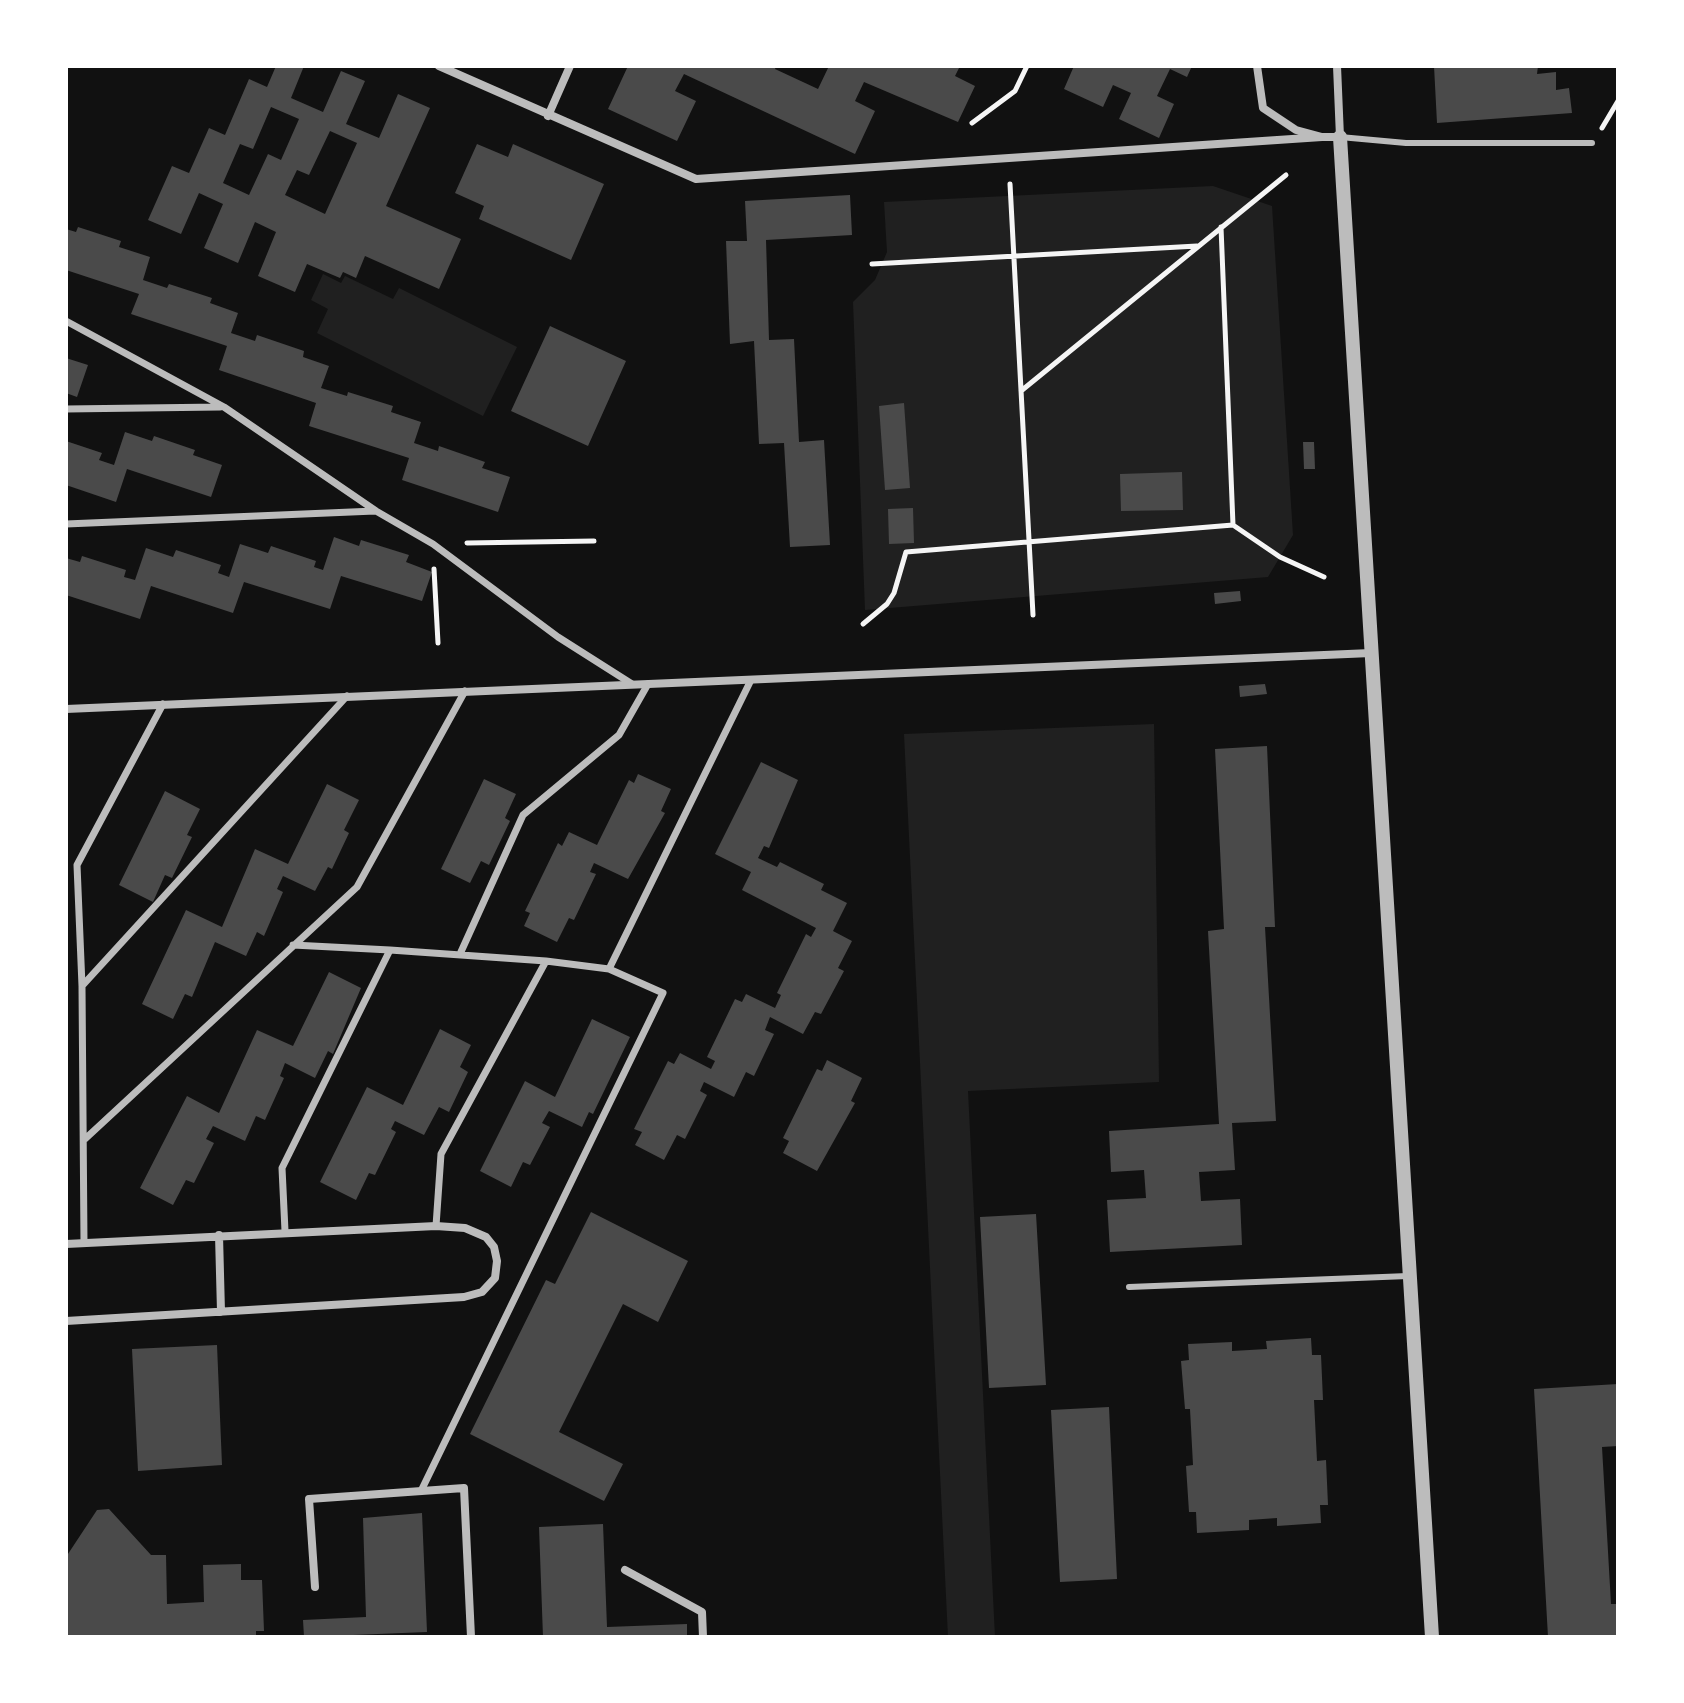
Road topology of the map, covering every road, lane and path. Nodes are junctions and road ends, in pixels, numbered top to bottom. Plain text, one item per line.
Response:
1 (439, 66) edge
2 (570, 66) edge
3 (1027, 66) edge
4 (1257, 66) edge
5 (1337, 66) edge
6 (1618, 101) edge
7 (548, 116) junction
8 (972, 123) dead end
9 (1322, 137) junction
10 (1340, 137) junction
11 (1592, 143) joint
12 (1286, 175) dead end
13 (1010, 184) dead end
14 (1221, 227) junction
15 (1198, 246) junction
16 (1014, 256) junction
17 (872, 264) dead end
18 (66, 321) edge
19 (1021, 391) junction
20 (224, 407) junction
21 (66, 409) edge
22 (376, 511) junction
23 (66, 524) edge
24 (1233, 525) junction
25 (594, 541) dead end
26 (1029, 542) junction
27 (433, 544) junction
28 (1324, 577) dead end
29 (1033, 615) dead end
30 (863, 624) dead end
31 (438, 643) dead end
32 (1371, 653) junction
33 (751, 680) junction
34 (632, 684) junction
35 (648, 684) junction
36 (465, 691) junction
37 (347, 696) junction
38 (163, 704) junction
39 (66, 709) edge
40 (293, 945) junction
41 (390, 950) junction
42 (460, 954) junction
43 (546, 961) junction
44 (609, 969) junction
45 (82, 986) junction
46 (85, 1139) junction
47 (436, 1226) junction
48 (285, 1231) junction
49 (219, 1235) junction
50 (84, 1243) junction
51 (66, 1244) edge
52 (1408, 1276) junction
53 (1129, 1287) dead end
54 (221, 1312) junction
55 (66, 1321) edge
56 (421, 1491) junction
57 (625, 1570) dead end
58 (315, 1587) dead end
59 (471, 1637) edge
60 (703, 1637) edge
61 (1432, 1637) edge

1 - 7 street
2 - 7 street
3 - 8 path
4 - 9 street
5 - 10 street
6 - 11 path
7 - 9 street
9 - 10 street
10 - 11 lane
10 - 32 street
12 - 14 path
13 - 16 path
14 - 15 path
14 - 24 path
15 - 16 path
15 - 19 path
16 - 17 path
16 - 19 path
18 - 20 street
19 - 26 path
20 - 21 street
20 - 22 street
22 - 23 street
22 - 27 street
24 - 26 path
24 - 28 path
25 - 27 path
26 - 29 path
26 - 30 path
27 - 31 path
27 - 34 street
32 - 33 street
32 - 52 street
33 - 35 street
33 - 44 street
34 - 35 street
34 - 36 street
35 - 42 street
36 - 37 street
36 - 40 street
37 - 38 street
37 - 45 street
38 - 39 street
38 - 45 street
40 - 41 street
40 - 46 street
41 - 42 street
41 - 48 street
42 - 43 street
43 - 44 street
43 - 47 street
44 - 56 street
45 - 46 street
46 - 50 street
47 - 48 street
47 - 54 street
48 - 49 street
49 - 50 street
49 - 54 street
50 - 51 street
52 - 53 lane
52 - 61 street
54 - 55 street
56 - 58 street
56 - 59 street
57 - 60 street

